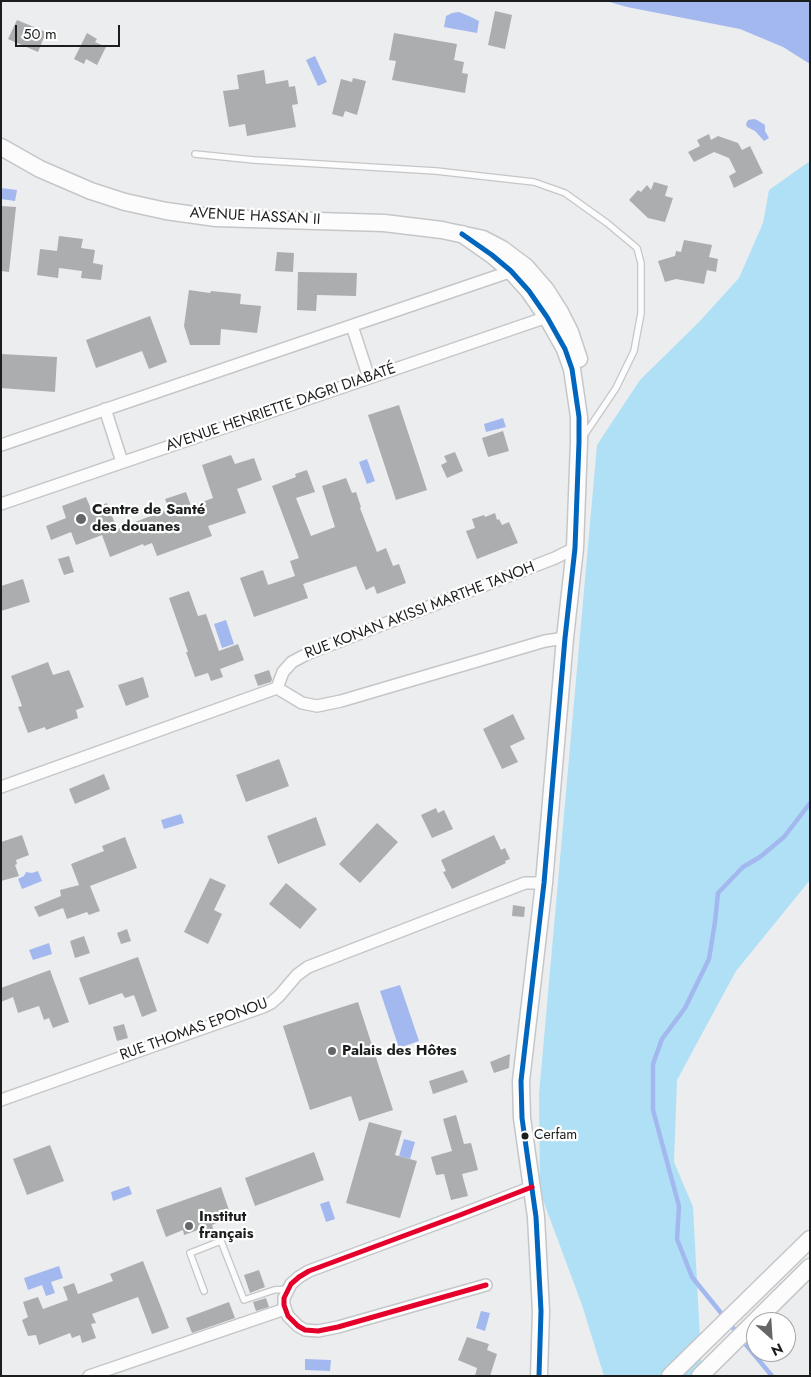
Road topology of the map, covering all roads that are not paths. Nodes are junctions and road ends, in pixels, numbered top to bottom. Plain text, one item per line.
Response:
1 (1, 147) edge
2 (195, 154) dead end
3 (519, 269) junction
4 (554, 314) junction
5 (352, 326) junction
6 (369, 378) junction
7 (104, 409) junction
8 (579, 442) junction
9 (1, 445) edge
10 (122, 462) junction
11 (1, 504) edge
12 (575, 548) junction
13 (565, 638) junction
14 (277, 688) junction
15 (1, 787) edge
16 (544, 883) junction
17 (1, 1100) edge
18 (532, 1187) junction
19 (810, 1239) edge
20 (810, 1267) edge
21 (486, 1285) dead end
22 (288, 1289) junction
23 (204, 1291) dead end
24 (285, 1309) junction
25 (541, 1311) junction
26 (89, 1376) edge
27 (539, 1376) edge
28 (551, 1376) edge
29 (670, 1376) edge
30 (700, 1376) edge

1 - 3 street, AVENUE HASSAN II
2 - 8 lane
3 - 4 street, AVENUE HASSAN II
3 - 5 street
4 - 6 street, AVENUE HENRIETTE DAGRI DIABATÉ
4 - 8 street, AVENUE HASSAN II
5 - 6 street
5 - 7 street
6 - 10 street, AVENUE HENRIETTE DAGRI DIABATÉ
7 - 9 street
7 - 10 street
8 - 12 street, AVENUE HASSAN II
10 - 11 street, AVENUE HENRIETTE DAGRI DIABATÉ
12 - 13 street, AVENUE HASSAN II
12 - 14 street, RUE KONAN AKISSI MARTHE TANOH
13 - 14 street
13 - 16 street, AVENUE HASSAN II
14 - 15 street
16 - 17 street, RUE THOMAS EPONOU
16 - 18 street, AVENUE HASSAN II
18 - 22 street
18 - 25 street, AVENUE HASSAN II
19 - 29 street
20 - 30 street
21 - 24 street
22 - 23 lane
22 - 24 street
24 - 26 street
25 - 27 street, AVENUE HASSAN II
25 - 28 street, AVENUE HASSAN II

